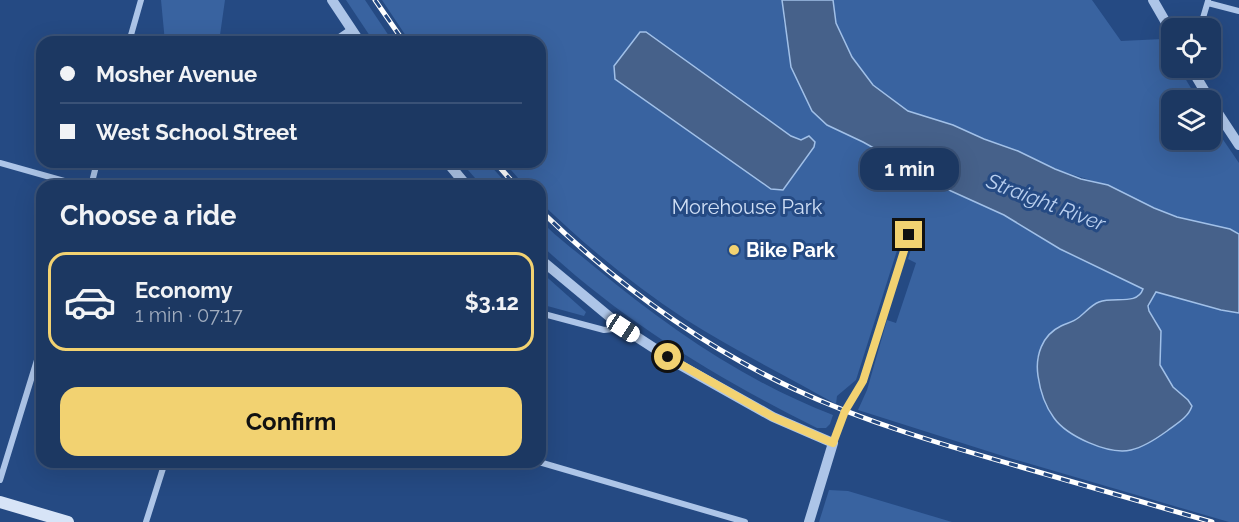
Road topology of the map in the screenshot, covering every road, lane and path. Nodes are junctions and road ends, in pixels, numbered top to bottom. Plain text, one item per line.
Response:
1 (141, 0) edge
2 (332, 0) edge
3 (1153, 0) edge
4 (1208, 1) edge
5 (1239, 12) edge
6 (1163, 18) edge
7 (1203, 18) edge
8 (351, 29) junction
9 (131, 36) edge
10 (341, 36) edge
11 (356, 36) edge
12 (1221, 118) edge
13 (1239, 145) edge
14 (0, 163) edge
15 (452, 168) edge
16 (61, 180) edge
17 (462, 180) edge
18 (909, 235) dead end
19 (546, 264) edge
20 (546, 315) edge
21 (623, 328) junction
22 (36, 363) edge
23 (833, 443) junction
24 (546, 464) edge
25 (163, 468) edge
26 (0, 480) edge
27 (0, 502) edge
28 (68, 522) edge
29 (146, 522) edge
30 (745, 522) edge
31 (809, 522) edge

1 - 9 street
2 - 8 street
3 - 6 street
4 - 5 street
4 - 7 street
8 - 10 street
8 - 11 street
12 - 13 street
14 - 16 street
15 - 17 street
18 - 23 street
19 - 21 street
20 - 21 street
21 - 23 street
22 - 26 street
23 - 31 street
24 - 30 street
25 - 29 street
27 - 28 main road

